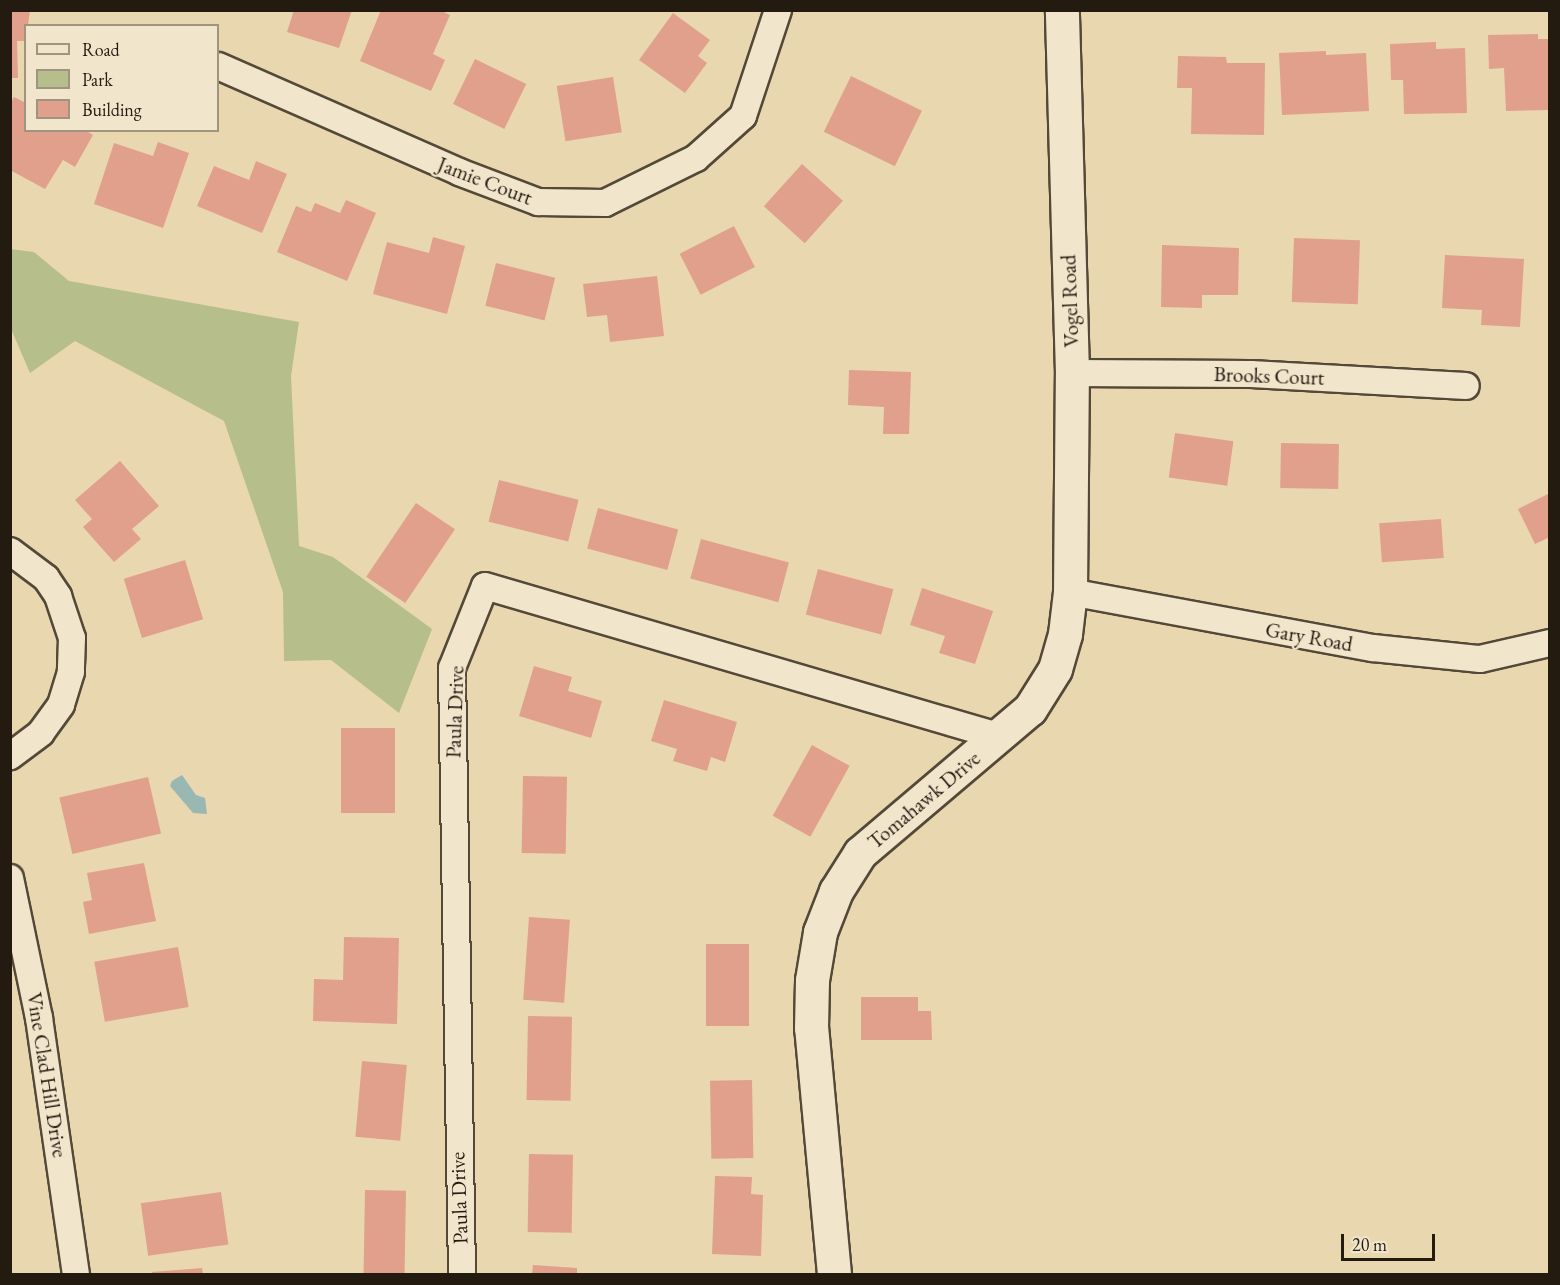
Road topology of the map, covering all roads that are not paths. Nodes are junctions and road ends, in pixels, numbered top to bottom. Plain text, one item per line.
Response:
1 (778, 10) edge
2 (1062, 10) edge
3 (219, 66) edge
4 (1072, 373) junction
5 (1466, 386) dead end
6 (10, 550) edge
7 (1070, 592) junction
8 (1550, 643) edge
9 (1001, 737) junction
10 (10, 756) edge
11 (10, 878) edge
12 (76, 1275) edge
13 (462, 1275) edge
14 (834, 1275) edge

1 - 3 street, Jamie Court
2 - 4 street, Vogel Road
4 - 5 street, Brooks Court
4 - 7 street, Vogel Road
6 - 10 street
7 - 8 street, Gary Road
7 - 9 street, Tomahawk Drive
9 - 13 street, Paula Drive
9 - 14 street, Tomahawk Drive
11 - 12 street, Vine Clad Hill Drive

